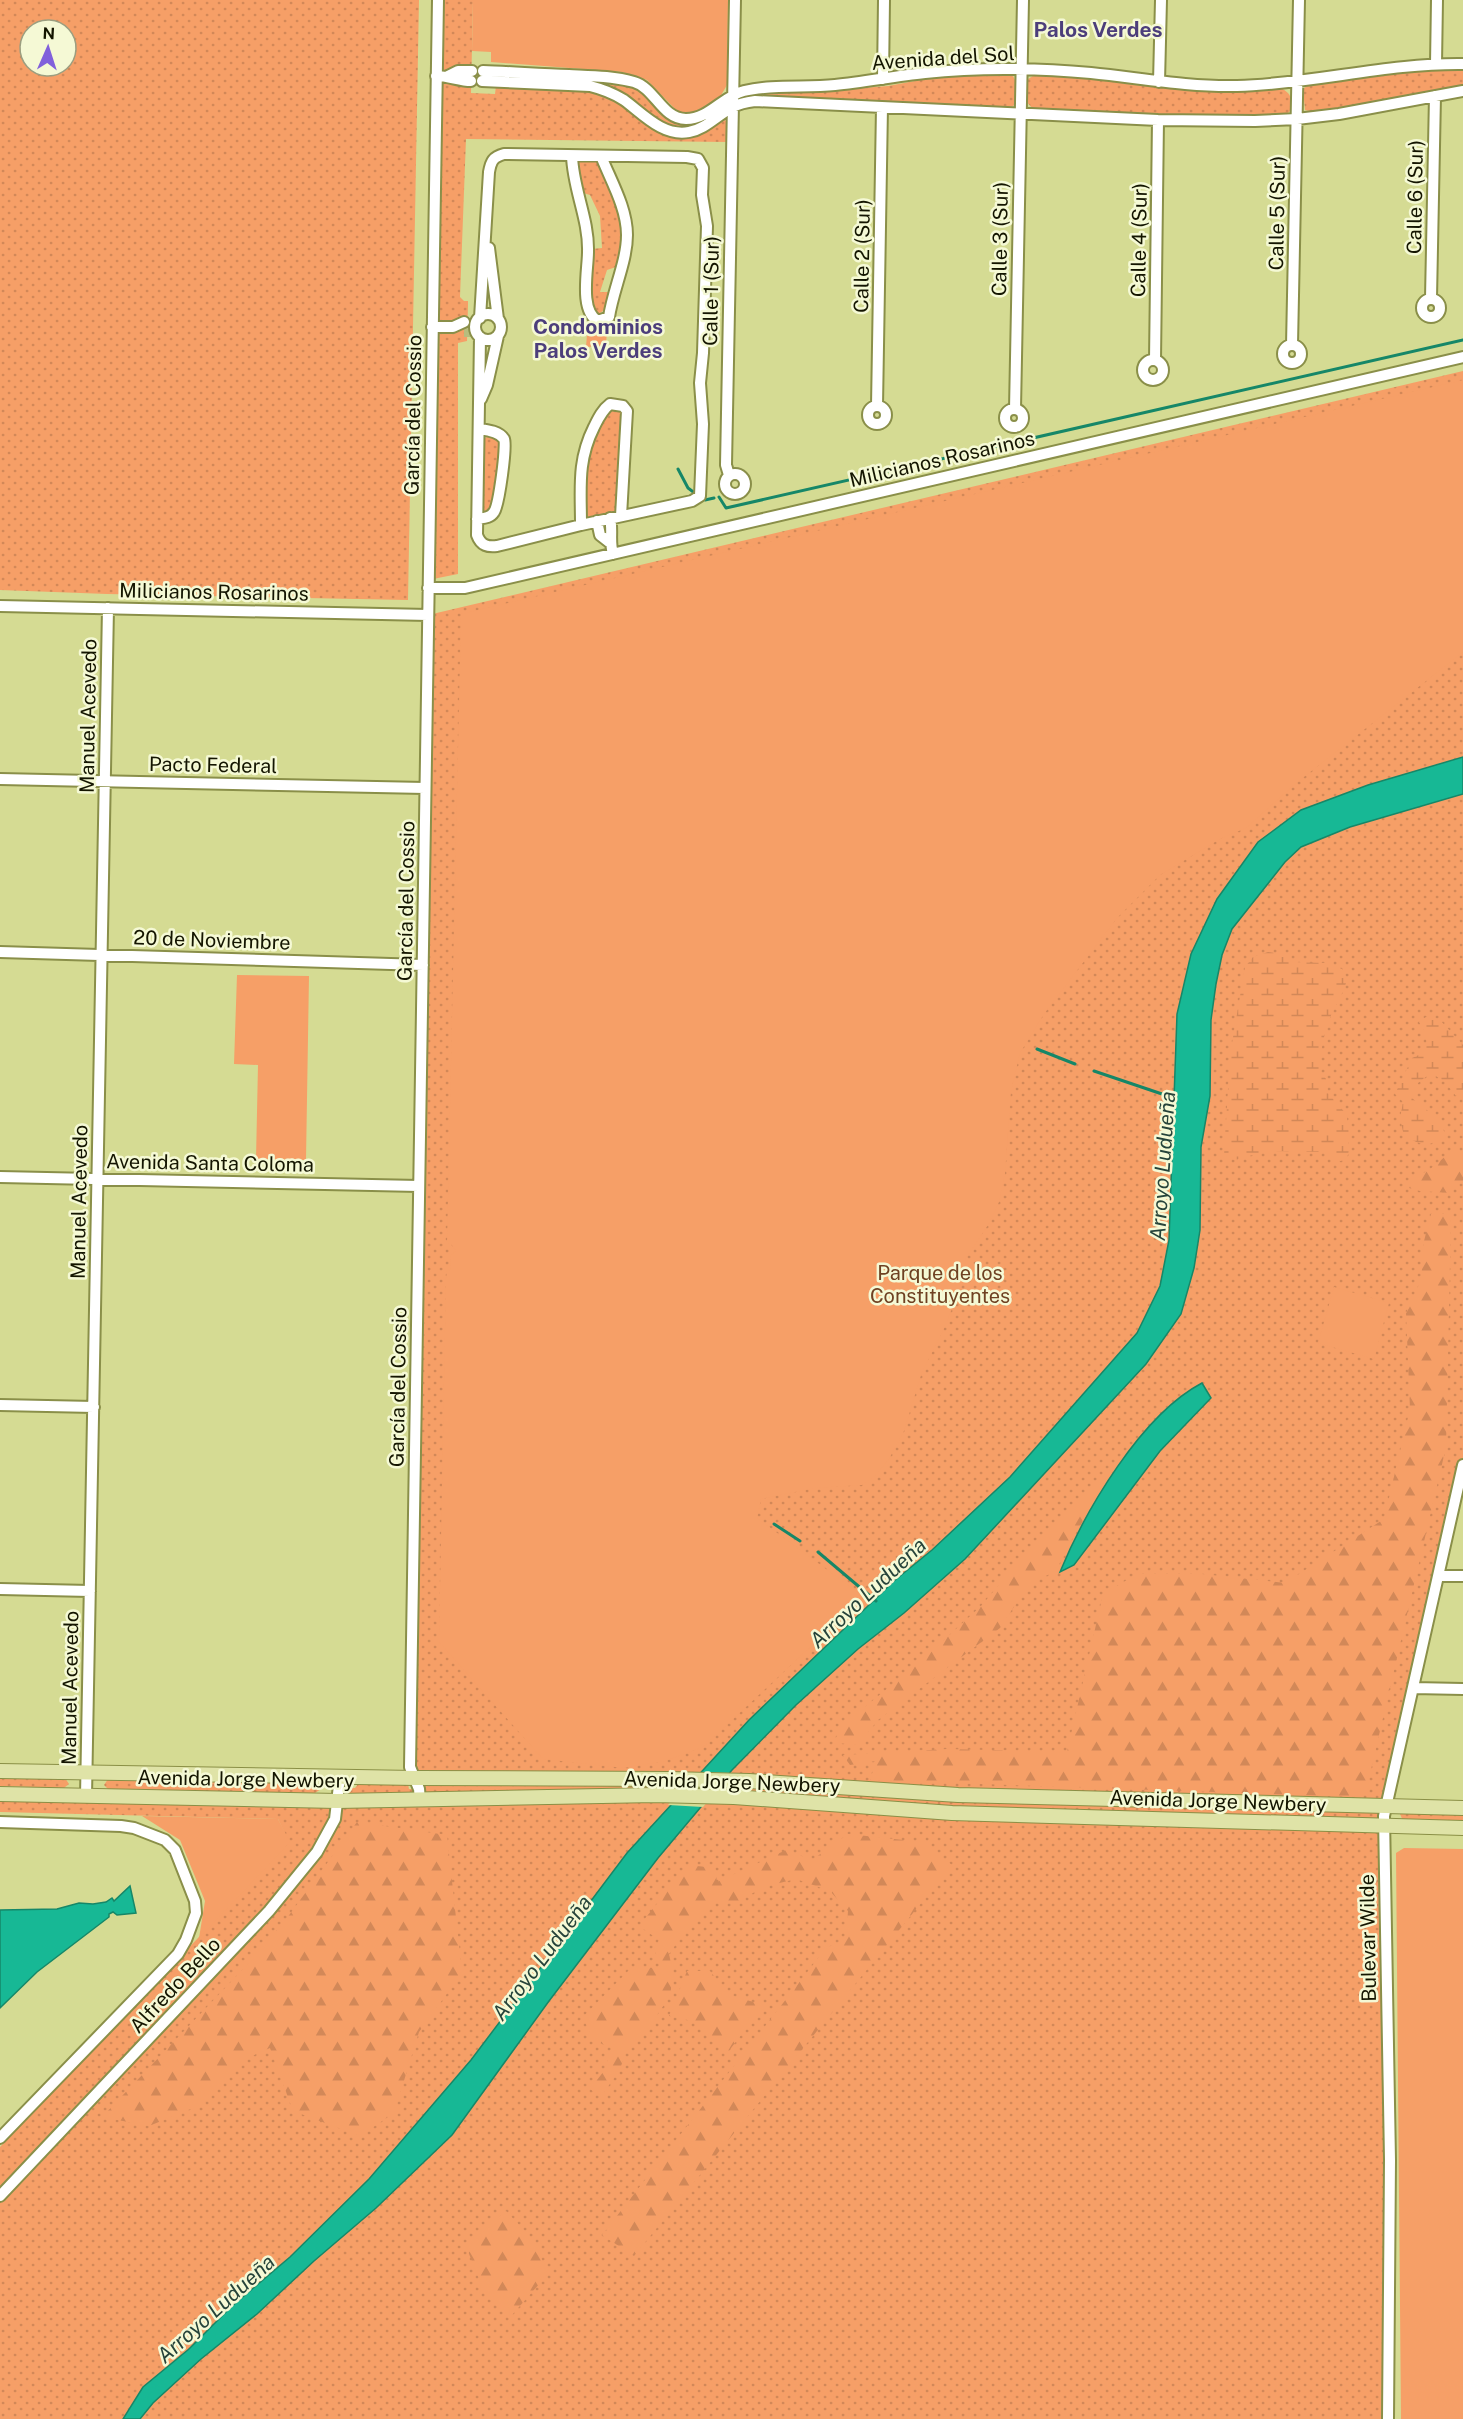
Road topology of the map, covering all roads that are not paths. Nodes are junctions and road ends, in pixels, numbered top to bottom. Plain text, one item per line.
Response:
1 (438, 0) edge
2 (735, 0) edge
3 (885, 0) edge
4 (1023, 0) edge
5 (1161, 0) edge
6 (1299, 0) edge
7 (1437, 0) edge
8 (1436, 64) junction
9 (1463, 64) edge
10 (1022, 69) junction
11 (442, 76) junction
12 (482, 76) junction
13 (883, 79) junction
14 (1298, 81) junction
15 (1159, 82) junction
16 (1463, 91) edge
17 (733, 95) junction
18 (1436, 96) junction
19 (732, 107) junction
20 (882, 107) junction
21 (1021, 113) junction
22 (1297, 119) junction
23 (1158, 120) junction
24 (572, 156) junction
25 (601, 156) junction
26 (487, 234) junction
27 (1431, 298) dead end
28 (498, 319) junction
29 (432, 327) junction
30 (473, 327) junction
31 (498, 336) junction
32 (1292, 345) dead end
33 (1463, 357) edge
34 (1155, 360) dead end
35 (479, 402) junction
36 (877, 406) dead end
37 (1015, 409) dead end
38 (479, 429) junction
39 (729, 475) dead end
40 (616, 517) junction
41 (477, 519) junction
42 (597, 521) junction
43 (581, 525) junction
44 (609, 542) junction
45 (613, 554) junction
46 (428, 588) junction
47 (0, 606) edge
48 (108, 608) junction
49 (428, 615) junction
50 (0, 779) edge
51 (105, 781) junction
52 (425, 788) junction
53 (0, 952) edge
54 (102, 954) junction
55 (423, 965) junction
56 (0, 1177) edge
57 (98, 1179) junction
58 (419, 1186) junction
59 (0, 1405) edge
60 (94, 1407) junction
61 (1463, 1465) edge
62 (1438, 1576) junction
63 (1463, 1576) edge
64 (0, 1589) edge
65 (90, 1591) junction
66 (1413, 1688) junction
67 (1463, 1689) edge
68 (0, 1771) edge
69 (87, 1772) junction
70 (340, 1777) junction
71 (415, 1778) junction
72 (0, 1794) edge
73 (86, 1796) junction
74 (420, 1800) junction
75 (337, 1801) junction
76 (1386, 1806) junction
77 (1463, 1808) edge
78 (0, 1822) edge
79 (1384, 1826) junction
80 (1463, 1828) edge
81 (0, 2138) edge
82 (0, 2196) edge
83 (1388, 2419) edge

1 - 11 street, García del Cossio
2 - 17 street, Calle 1 (Sur)
3 - 13 street
4 - 10 street, Calle 3 (Sur)
5 - 15 street
6 - 14 street, Calle 5 (Sur)
7 - 8 street
8 - 9 street, Avenida del Sol
8 - 14 street, Avenida del Sol
10 - 13 street, Avenida del Sol
10 - 15 street, Avenida del Sol
10 - 21 street, Calle 3 (Sur)
11 - 12 street, Avenida del Sol
11 - 29 street, García del Cossio
12 - 17 street, Avenida del Sol
12 - 19 street, Avenida del Sol
13 - 17 street, Avenida del Sol
14 - 15 street, Avenida del Sol
14 - 22 street, Calle 5 (Sur)
16 - 18 street, Avenida del Sol
17 - 19 street, Calle 1 (Sur)
18 - 22 street, Avenida del Sol
18 - 27 street, Calle 6 (Sur)
19 - 20 street, Avenida del Sol
19 - 39 street, Calle 1 (Sur)
20 - 21 street, Avenida del Sol
20 - 36 street, Calle 2 (Sur)
21 - 23 street, Avenida del Sol
21 - 37 street, Calle 3 (Sur)
22 - 23 street, Avenida del Sol
22 - 32 street, Calle 5 (Sur)
23 - 34 street, Calle 4 (Sur)
24 - 25 street
24 - 25 street
24 - 26 street
25 - 40 street
26 - 28 street
26 - 30 street
28 - 30 street
28 - 31 street
29 - 30 street
29 - 46 street, García del Cossio
30 - 31 street
30 - 35 street
31 - 35 street
33 - 45 street, Milicianos Rosarinos
35 - 38 street
38 - 41 street
38 - 41 street
40 - 42 street
40 - 43 street
40 - 44 street
41 - 43 street
42 - 43 street
42 - 44 street
44 - 45 street
45 - 46 street, Milicianos Rosarinos
46 - 49 street, García del Cossio
47 - 48 street, Milicianos Rosarinos
48 - 49 street, Milicianos Rosarinos
48 - 51 street, Manuel Acevedo
49 - 52 street, García del Cossio
50 - 51 street, Pacto Federal
51 - 52 street, Pacto Federal
51 - 54 street, Manuel Acevedo
52 - 55 street, García del Cossio
53 - 54 street, 20 de Noviembre
54 - 55 street, 20 de Noviembre
54 - 57 street, Manuel Acevedo
55 - 58 street, García del Cossio
56 - 57 street, Avenida Santa Coloma
57 - 58 street, Avenida Santa Coloma
57 - 60 street, Manuel Acevedo
58 - 71 street, García del Cossio
59 - 60 street
60 - 65 street, Manuel Acevedo
61 - 62 street, Bulevar Wilde
62 - 63 street
62 - 66 street, Bulevar Wilde
64 - 65 street
65 - 69 street, Manuel Acevedo
66 - 67 street
66 - 76 street, Bulevar Wilde
68 - 69 main road, Avenida Jorge Newbery
69 - 70 main road, Avenida Jorge Newbery
69 - 73 street, Manuel Acevedo
70 - 71 main road, Avenida Jorge Newbery
70 - 75 street, Alfredo Bello
71 - 74 street, García del Cossio
71 - 76 main road, Avenida Jorge Newbery
72 - 73 main road, Avenida Jorge Newbery
73 - 75 main road, Avenida Jorge Newbery
74 - 75 main road, Avenida Jorge Newbery
74 - 79 main road, Avenida Jorge Newbery
75 - 82 street, Alfredo Bello
76 - 77 main road, Avenida Jorge Newbery
76 - 79 street, Bulevar Wilde
78 - 81 street
79 - 80 main road, Avenida Jorge Newbery
79 - 83 street, Bulevar Wilde

